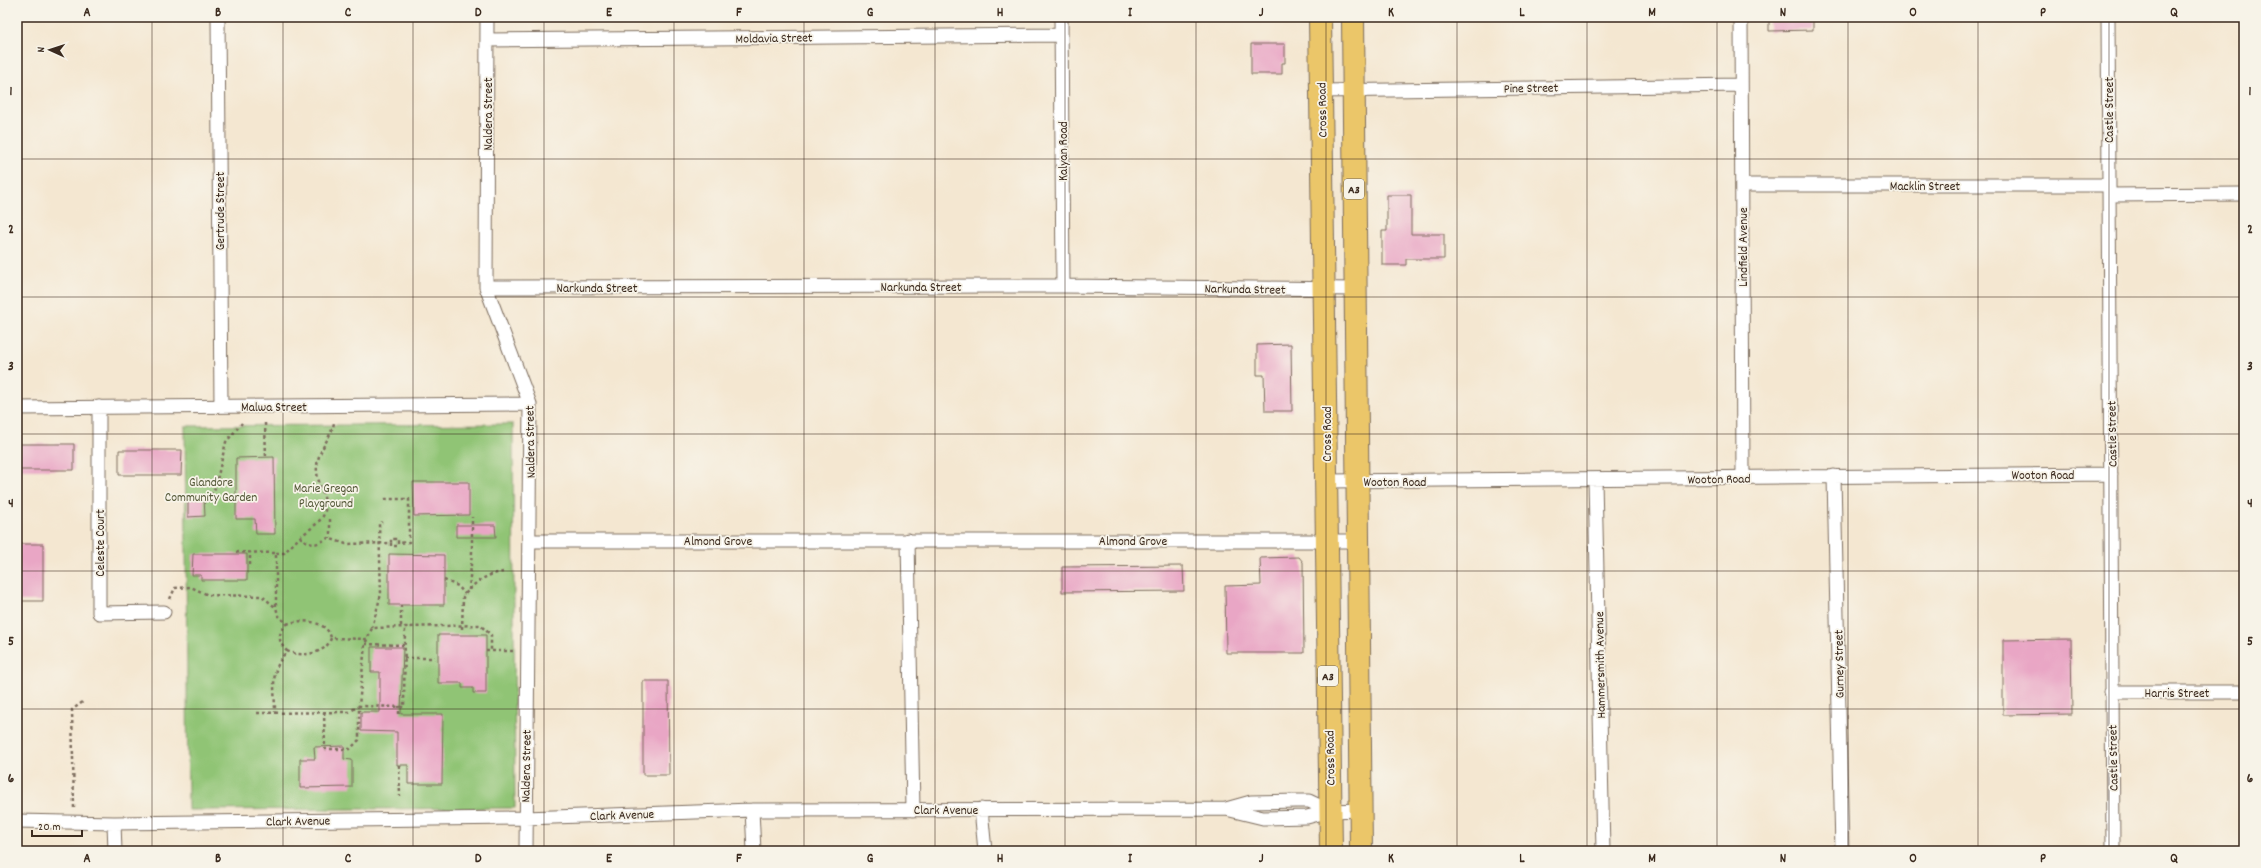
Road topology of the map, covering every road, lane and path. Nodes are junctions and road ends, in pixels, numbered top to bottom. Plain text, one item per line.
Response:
1 (218, 17) edge
2 (487, 17) edge
3 (1061, 17) edge
4 (1320, 17) edge
5 (1353, 17) edge
6 (1741, 17) edge
7 (2108, 17) edge
8 (1061, 35) junction
9 (487, 40) junction
10 (1741, 85) junction
11 (1353, 89) junction
12 (1321, 90) junction
13 (1742, 185) junction
14 (2109, 190) junction
15 (2244, 194) edge
16 (1063, 286) junction
17 (486, 287) junction
18 (1325, 288) junction
19 (1356, 289) junction
20 (530, 404) junction
21 (221, 406) junction
22 (99, 407) junction
23 (17, 408) edge
24 (242, 423) dead end
25 (265, 423) dead end
26 (334, 423) dead end
27 (266, 458) dead end
28 (2111, 474) junction
29 (1834, 476) junction
30 (1742, 478) junction
31 (1595, 480) junction
32 (1326, 481) junction
33 (1358, 481) junction
34 (383, 499) dead end
35 (207, 500) dead end
36 (472, 517) dead end
37 (330, 519) dead end
38 (382, 522) dead end
39 (300, 537) junction
40 (330, 538) junction
41 (908, 540) junction
42 (528, 541) junction
43 (1326, 541) junction
44 (1358, 541) junction
45 (380, 543) junction
46 (236, 552) dead end
47 (250, 552) junction
48 (276, 553) junction
49 (250, 566) dead end
50 (503, 572) dead end
51 (444, 580) dead end
52 (469, 590) junction
53 (465, 594) junction
54 (401, 606) dead end
55 (276, 607) junction
56 (164, 612) joint
57 (287, 624) junction
58 (401, 626) junction
59 (405, 626) junction
60 (462, 627) junction
61 (372, 628) junction
62 (331, 638) junction
63 (367, 639) junction
64 (365, 644) junction
65 (404, 645) junction
66 (527, 650) junction
67 (287, 651) junction
68 (486, 651) dead end
69 (490, 651) junction
70 (404, 658) junction
71 (435, 658) dead end
72 (2111, 692) junction
73 (2244, 692) edge
74 (84, 701) dead end
75 (359, 706) junction
76 (399, 706) junction
77 (275, 712) junction
78 (324, 712) junction
79 (257, 713) dead end
80 (399, 714) dead end
81 (399, 765) dead end
82 (400, 796) dead end
83 (981, 809) junction
84 (752, 810) junction
85 (913, 810) junction
86 (1361, 810) junction
87 (1330, 811) junction
88 (525, 818) junction
89 (17, 821) edge
90 (74, 822) junction
91 (114, 823) junction
92 (115, 851) edge
93 (526, 851) edge
94 (754, 851) edge
95 (986, 851) edge
96 (1331, 851) edge
97 (1361, 851) edge
98 (1604, 851) edge
99 (1842, 851) edge
100 (2113, 851) edge

1 - 21 street, Gertrude Street
2 - 9 street, Naldera Street
3 - 8 street, Kalyan Road
4 - 12 highway, Cross Road / A3
5 - 11 highway, A3
6 - 10 street, Lindfield Avenue
7 - 14 street, Castle Street
8 - 9 street, Moldavia Street
8 - 16 street, Kalyan Road
9 - 17 street, Naldera Street
10 - 11 street, Pine Street
10 - 13 street, Lindfield Avenue
11 - 12 street, Pine Street
11 - 19 highway, A3
12 - 18 highway, Cross Road / A3
13 - 14 street, Macklin Street
13 - 30 street, Lindfield Avenue
14 - 15 street, Macklin Street
14 - 28 street, Castle Street
16 - 17 street, Narkunda Street
16 - 18 street, Narkunda Street
17 - 20 street, Naldera Street
18 - 19 street, Narkunda Street
18 - 32 highway, Cross Road / A3
19 - 33 highway, A3
20 - 21 street, Malwa Street
20 - 42 street, Naldera Street
21 - 22 street, Malwa Street
22 - 23 street, Malwa Street
22 - 56 street, Celeste Court
24 - 35 path
25 - 27 path
26 - 39 path
28 - 29 street, Wooton Road
28 - 72 street, Castle Street
29 - 30 street, Wooton Road
29 - 99 street, Gurney Street
30 - 31 street, Wooton Road
31 - 33 street, Wooton Road
31 - 98 street, Hammersmith Avenue
32 - 33 street, Wooton Road
32 - 43 highway, Cross Road / A3
33 - 44 highway, A3
34 - 45 path
36 - 52 path
37 - 40 path
38 - 45 path
39 - 40 path
39 - 48 path
40 - 45 path
41 - 42 street, Almond Grove
41 - 43 street, Almond Grove
41 - 85 street
42 - 66 street, Naldera Street
43 - 44 street, Almond Grove
43 - 87 highway, Cross Road / A3
44 - 86 highway, A3
45 - 61 path
46 - 47 path
47 - 48 path
47 - 49 path
48 - 55 path
50 - 52 path
51 - 53 path
52 - 53 path
53 - 60 path
54 - 58 path
55 - 56 path
55 - 57 path
57 - 62 path
57 - 67 path
58 - 59 path
58 - 61 path
59 - 60 path
59 - 65 path
60 - 69 path
61 - 63 path
62 - 63 path
62 - 67 path
63 - 64 path
64 - 65 path
64 - 75 path
65 - 70 path
66 - 69 path
66 - 88 street, Naldera Street
67 - 77 path
68 - 69 path
70 - 71 path
70 - 76 path
72 - 73 street, Harris Street
72 - 100 street, Castle Street
74 - 90 path
75 - 76 path
75 - 78 path
75 - 78 path
76 - 80 path
77 - 78 path
77 - 79 path
81 - 82 path
83 - 85 street, Clark Avenue
83 - 87 street, Clark Avenue
83 - 95 street
84 - 85 street, Clark Avenue
84 - 88 street, Clark Avenue
84 - 94 street
86 - 87 street, Clark Avenue
86 - 97 highway, A3
87 - 96 highway, Cross Road / A3
88 - 91 street, Clark Avenue
88 - 93 street, Naldera Street
89 - 90 street, Clark Avenue
90 - 91 street, Clark Avenue
91 - 92 street

